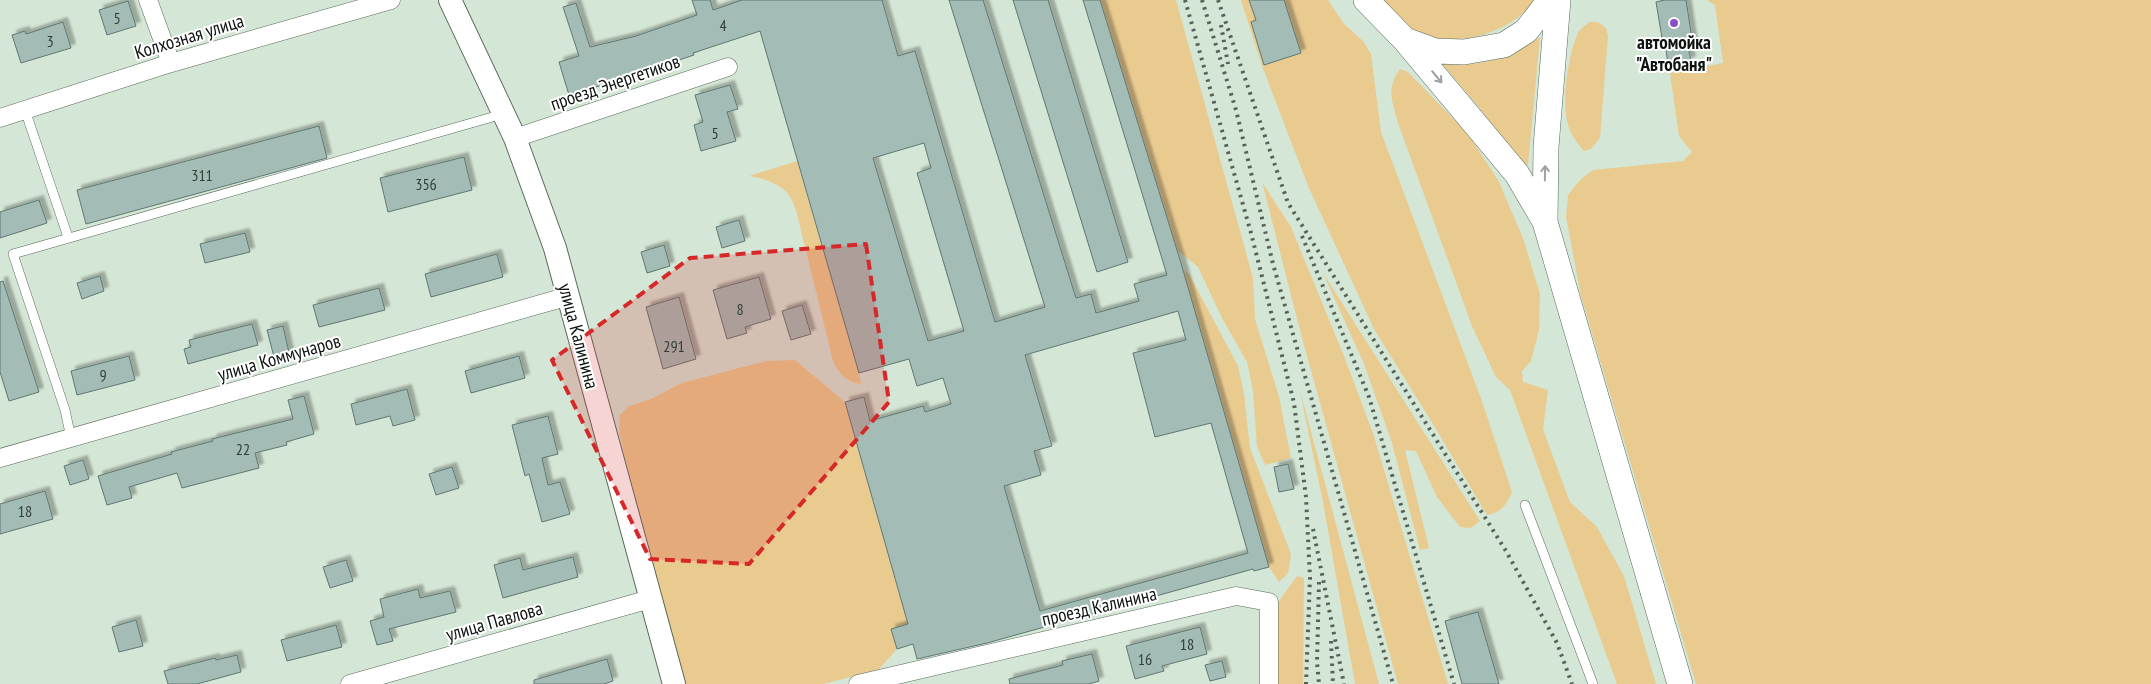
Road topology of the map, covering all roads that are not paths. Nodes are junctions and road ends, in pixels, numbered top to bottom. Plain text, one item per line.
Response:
1 (148, 0) edge
2 (391, 0) edge
3 (450, 0) edge
4 (1366, 0) edge
5 (1550, 0) edge
6 (1558, 0) edge
7 (1405, 40) junction
8 (171, 63) junction
9 (728, 66) dead end
10 (25, 110) junction
11 (504, 114) junction
12 (0, 118) edge
13 (515, 138) junction
14 (1545, 222) junction
15 (68, 237) junction
16 (569, 296) junction
17 (71, 438) junction
18 (0, 458) edge
19 (1525, 505) dead end
20 (650, 599) junction
21 (350, 684) edge
22 (674, 684) edge
23 (858, 684) edge
24 (1269, 684) edge
25 (1593, 684) edge
26 (1680, 684) edge

1 - 8 street
2 - 8 street, Колхозная улица
3 - 11 street, улица Калинина
4 - 7 main road
5 - 7 main road
14 -> 6 main road
7 -> 14 main road
8 - 10 street, Колхозная улица
9 - 13 street, проезд Энергетиков
10 - 12 street, Колхозная улица
10 - 15 lane
11 - 13 street, улица Калинина
11 - 15 lane
13 - 16 street, улица Калинина
14 - 26 main road
15 - 17 lane
16 - 17 street, улица Коммунаров
16 - 20 street, улица Калинина
17 - 18 street, улица Коммунаров
19 - 25 lane
20 - 21 street, улица Павлова
20 - 22 street, улица Калинина
23 - 24 street, проезд Калинина

